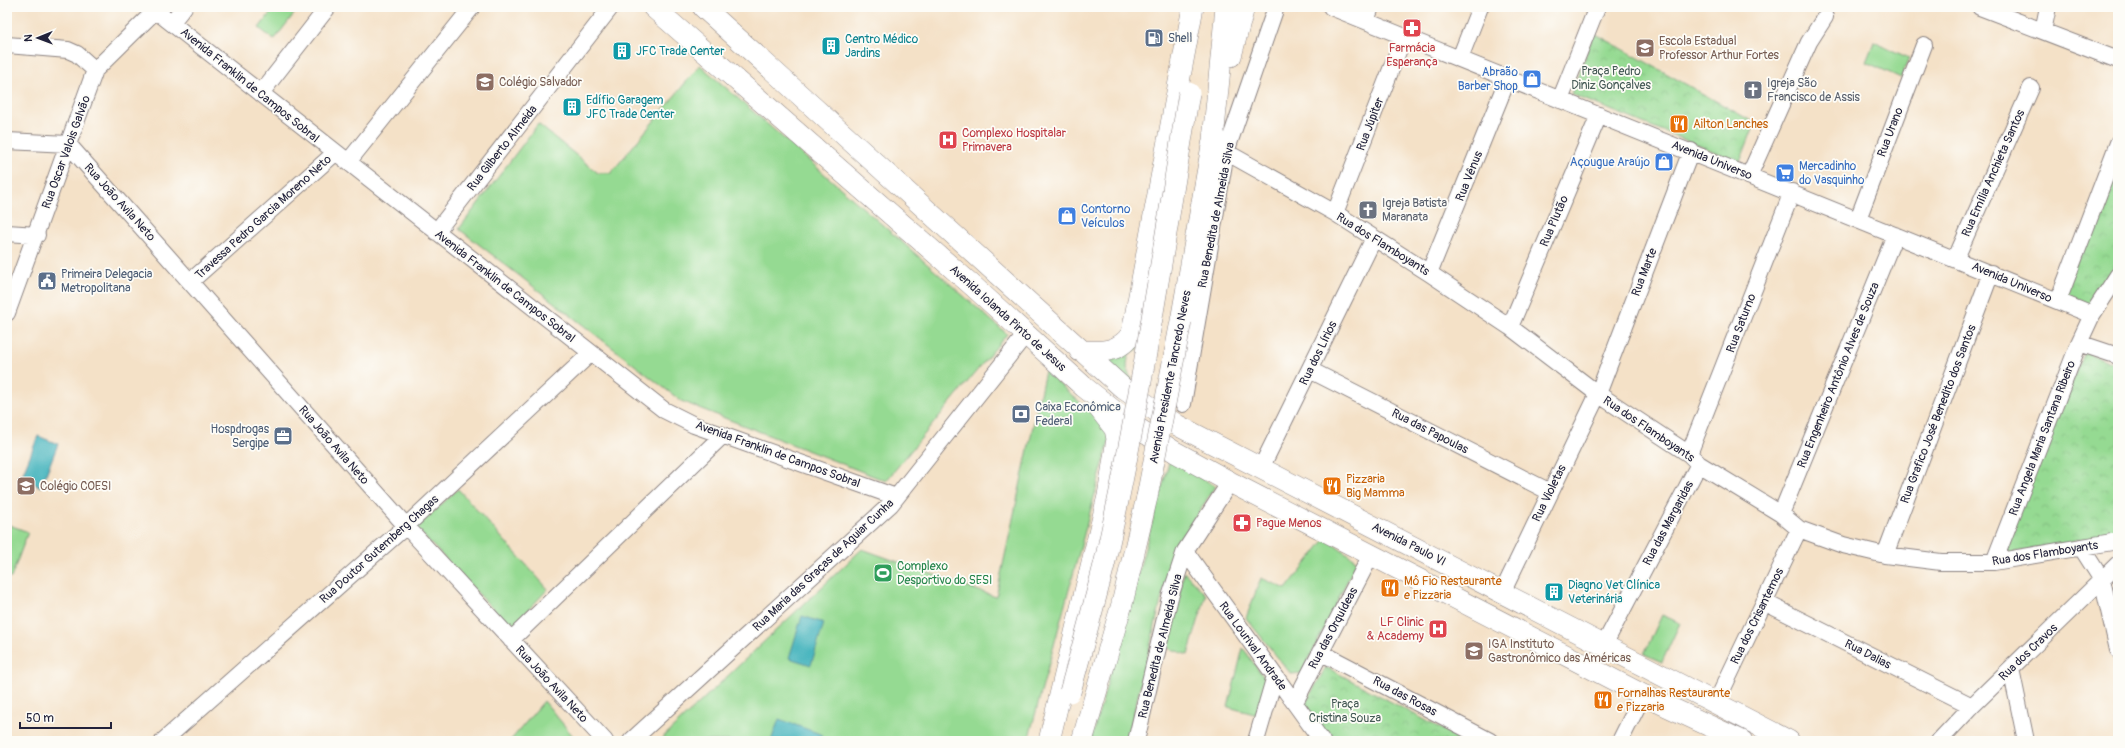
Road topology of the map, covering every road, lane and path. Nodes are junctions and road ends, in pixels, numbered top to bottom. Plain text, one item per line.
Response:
1 (184, 7) edge
2 (328, 7) edge
3 (472, 7) edge
4 (611, 7) edge
5 (653, 7) edge
6 (703, 7) edge
7 (1194, 7) edge
8 (1226, 7) edge
9 (1244, 7) edge
10 (1276, 7) edge
11 (1331, 7) edge
12 (1480, 7) edge
13 (1597, 7) edge
14 (1980, 7) edge
15 (2048, 7) edge
16 (154, 9) edge
17 (1368, 14) edge
18 (1825, 17) dead end
19 (172, 22) junction
20 (2043, 32) junction
21 (1404, 36) junction
22 (7, 45) edge
23 (1924, 45) dead end
24 (2117, 56) edge
25 (1460, 58) junction
26 (95, 70) junction
27 (1508, 78) junction
28 (2031, 88) dead end
29 (261, 93) junction
30 (1560, 100) junction
31 (1217, 107) junction
32 (1599, 115) junction
33 (7, 141) edge
34 (2118, 143) edge
35 (68, 144) junction
36 (1691, 151) junction
37 (1226, 152) junction
38 (335, 153) junction
39 (867, 155) junction
40 (348, 162) junction
41 (847, 175) junction
42 (1749, 176) junction
43 (1792, 192) junction
44 (1335, 213) junction
45 (1858, 219) junction
46 (436, 232) junction
47 (7, 233) edge
48 (37, 235) junction
49 (1895, 235) junction
50 (1374, 238) junction
51 (1956, 258) junction
52 (988, 267) junction
53 (1429, 273) junction
54 (1991, 273) junction
55 (2118, 276) edge
56 (191, 281) junction
57 (972, 286) junction
58 (2058, 301) junction
59 (7, 313) edge
60 (2092, 315) junction
61 (1510, 327) junction
62 (1026, 334) junction
63 (2079, 342) junction
64 (1080, 351) junction
65 (591, 353) junction
66 (2118, 356) edge
67 (1310, 370) junction
68 (1084, 387) junction
69 (1598, 394) junction
70 (1183, 404) dead end
71 (1177, 425) joint
72 (723, 435) junction
73 (1694, 459) junction
74 (1261, 468) junction
75 (1230, 482) junction
76 (1550, 492) junction
77 (896, 497) junction
78 (1781, 514) junction
79 (406, 526) junction
80 (1799, 529) junction
81 (2118, 541) edge
82 (2081, 547) junction
83 (1185, 551) junction
84 (1371, 555) junction
85 (1884, 555) junction
86 (1994, 562) junction
87 (2118, 564) edge
88 (2102, 580) junction
89 (1502, 593) junction
90 (1764, 602) junction
91 (511, 640) junction
92 (1604, 645) junction
93 (2118, 650) edge
94 (1320, 652) junction
95 (2011, 669) junction
96 (1275, 676) junction
97 (1643, 695) junction
98 (1295, 702) junction
99 (1716, 703) junction
100 (1972, 706) junction
101 (163, 741) edge
102 (605, 741) edge
103 (631, 741) edge
104 (1049, 741) edge
105 (1056, 741) edge
106 (1082, 741) edge
107 (1136, 741) edge
108 (1256, 741) edge
109 (1322, 741) edge
110 (1490, 741) edge
111 (1620, 741) edge
112 (1742, 741) edge
113 (1789, 741) edge
114 (1939, 741) edge
115 (2026, 741) edge

1 - 19 street
2 - 29 street
3 - 40 street
4 - 46 street, Rua Gilberto Almeida
5 - 41 main road, Avenida Iolanda Pinto de Jesus
6 - 39 main road, Avenida Iolanda Pinto de Jesus
7 - 64 main road
7 - 105 main road, bridge
8 - 31 main road, Avenida Presidente Tancredo Neves
9 - 31 main road
10 - 37 street, Rua Benedita de Almeida Silva
11 - 17 street, Avenida Universo
12 - 25 street
13 - 30 street
14 - 20 street
15 - 20 street
16 - 19 street, Avenida Franklin de Campos Sobral
16 - 26 street, Rua Oscar Valois Galvão
17 - 21 street, Avenida Universo
18 - 42 street
19 - 29 street, Avenida Franklin de Campos Sobral
20 - 24 street
21 - 25 street, Avenida Universo
21 - 44 street, Rua Júpiter
22 - 26 street
23 - 45 street, Rua Urano
25 - 27 street, Avenida Universo
26 - 35 street, Rua Oscar Valois Galvão
27 - 30 street, Avenida Universo
27 - 53 street, Rua Vênus
28 - 51 street, Rua Emília Anchieta Santos
29 - 38 street, Avenida Franklin de Campos Sobral
30 - 32 street, Avenida Universo
31 - 106 main road, Avenida Presidente Tancredo Neves, bridge
32 - 36 street, Avenida Universo
32 - 61 street, Rua Plutão
33 - 35 street
34 - 58 street
35 - 48 street, Rua Oscar Valois Galvão
35 - 56 street, Rua João Avila Neto
36 - 42 street, Avenida Universo
36 - 69 street, Rua Marte
37 - 44 street, Rua dos Flamboyants
37 - 70 street, Rua Benedita de Almeida Silva
38 - 40 street, Avenida Franklin de Campos Sobral
38 - 56 street, Travessa Pedro Garcia Moreno Neto
39 - 41 main road
39 - 52 main road, Avenida Iolanda Pinto de Jesus
40 - 46 street, Avenida Franklin de Campos Sobral
41 - 57 main road, Avenida Iolanda Pinto de Jesus
42 - 43 street, Avenida Universo
43 - 45 street, Avenida Universo
43 - 73 street, Rua Saturno
44 - 50 street, Rua dos Flamboyants
45 - 49 street, Avenida Universo
46 - 65 street, Avenida Franklin de Campos Sobral
47 - 48 street
48 - 59 street, Rua Oscar Valois Galvão
49 - 51 street, Avenida Universo
49 - 78 street, Rua Engenheiro Antônio Alves de Souza
50 - 53 street, Rua dos Flamboyants
50 - 67 street, Rua dos Lírios
51 - 54 street, Avenida Universo
52 - 57 main road
52 - 64 main road, Avenida Iolanda Pinto de Jesus
53 - 61 street, Rua dos Flamboyants
54 - 58 street, Avenida Universo
54 - 85 street, Rua Grafico José Benedito dos Santos
55 - 60 street, Rua Angela Maria Santana Ribeiro
56 - 79 street, Rua João Avila Neto
57 - 62 main road, Avenida Iolanda Pinto de Jesus
58 - 60 street, Avenida Universo
60 - 63 street, Rua Angela Maria Santana Ribeiro
61 - 69 street, Rua dos Flamboyants
62 - 68 main road, Avenida Iolanda Pinto de Jesus
62 - 77 street, Rua Maria das Graças de Aguiar Cunha
63 - 66 street
63 - 86 street, Rua Angela Maria Santana Ribeiro
64 - 71 main road, Avenida Iolanda Pinto de Jesus
65 - 72 street, Avenida Franklin de Campos Sobral
65 - 79 street, Rua Doutor Gutemberg Chagas
67 - 74 street, Rua dos Lírios
67 - 76 street, Rua das Papoulas
68 - 75 main road, Avenida Iolanda Pinto de Jesus
68 - 104 main road
69 - 73 street, Rua dos Flamboyants
69 - 76 street, Rua Violetas
71 - 74 main road, Avenida Paulo VI
72 - 77 street, Avenida Franklin de Campos Sobral
72 - 91 street
73 - 78 street, Rua dos Flamboyants
73 - 92 street, Rua das Margaridas
74 - 89 main road, Avenida Paulo VI
75 - 83 street, Rua Benedita de Almeida Silva
75 - 84 main road
76 - 89 street, Rua Violetas
77 - 103 street, Rua Maria das Graças de Aguiar Cunha
78 - 80 street, Rua dos Flamboyants
79 - 91 street, Rua João Avila Neto
79 - 101 street, Rua Doutor Gutemberg Chagas
80 - 85 street, Rua dos Flamboyants
80 - 90 street, Rua dos Crisantemos
81 - 82 street, Rua dos Flamboyants
82 - 86 street, Rua dos Flamboyants
82 - 88 street
83 - 96 street, Rua Lourival Andrade
83 - 107 street, Rua Benedita de Almeida Silva
84 - 94 street, Rua das Orquídeas
84 - 97 main road
85 - 86 street, Rua dos Flamboyants
87 - 88 street, Rua dos Cravos
88 - 93 street
88 - 95 street, Rua dos Cravos
89 - 92 main road, Avenida Paulo VI
90 - 99 street, Rua dos Crisantemos
90 - 100 street, Rua Dalias
91 - 102 street, Rua João Avila Neto
92 - 99 main road, Avenida Paulo VI
94 - 98 street, Rua das Orquídeas
94 - 110 street, Rua das Rosas
95 - 100 street, Rua dos Cravos
95 - 115 street
96 - 98 street, Rua Lourival Andrade
96 - 108 street
97 - 111 street
97 - 112 main road
98 - 109 street, Rua Lourival Andrade
99 - 113 main road, Avenida Paulo VI
100 - 114 street, Rua dos Cravos

